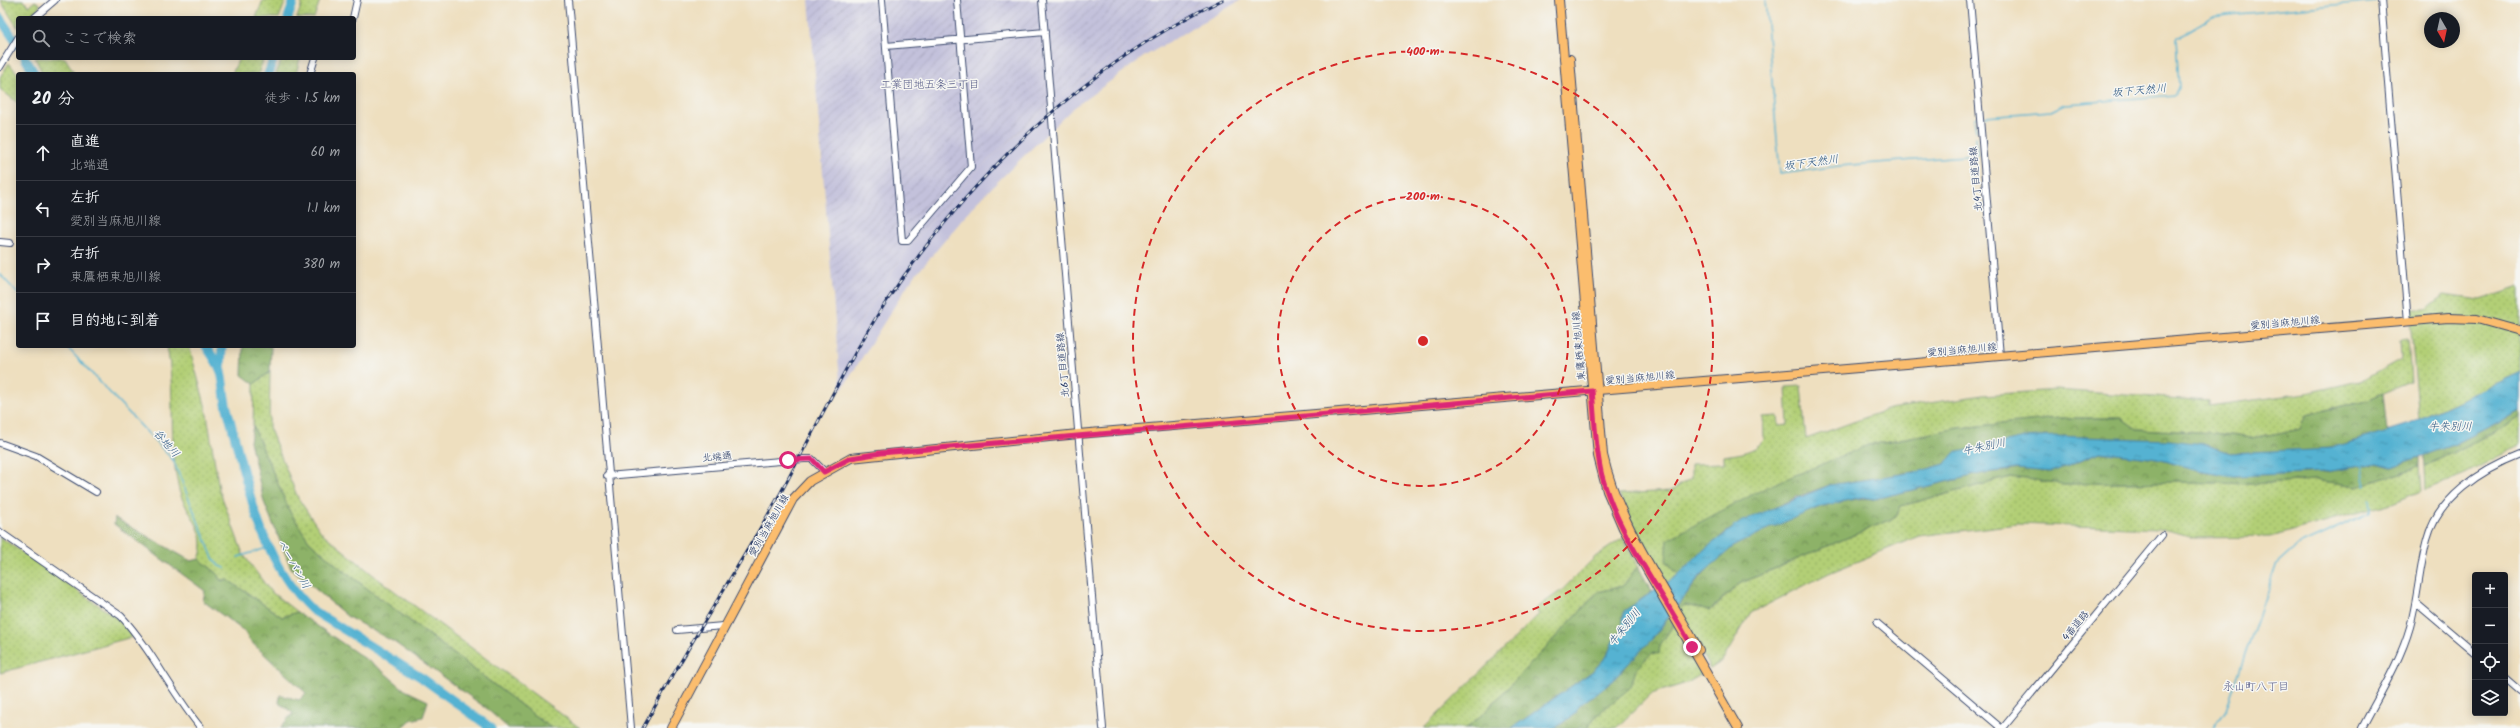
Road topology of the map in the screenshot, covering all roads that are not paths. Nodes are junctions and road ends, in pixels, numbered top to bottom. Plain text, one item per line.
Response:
1 (55, 0) edge
2 (357, 0) edge
3 (568, 0) edge
4 (882, 0) edge
5 (957, 0) edge
6 (1042, 0) edge
7 (1559, 0) edge
8 (1565, 0) edge
9 (1970, 0) edge
10 (2381, 0) edge
11 (36, 16) edge
12 (353, 16) edge
13 (1045, 32) junction
14 (961, 39) junction
15 (16, 41) edge
16 (886, 46) junction
17 (314, 60) edge
18 (0, 67) edge
19 (310, 72) edge
20 (0, 242) edge
21 (10, 243) dead end
22 (2408, 322) junction
23 (2520, 331) edge
24 (2000, 356) junction
25 (1595, 391) junction
26 (1078, 434) junction
27 (0, 443) edge
28 (2520, 455) edge
29 (824, 472) junction
30 (608, 476) junction
31 (96, 492) dead end
32 (0, 532) edge
33 (2162, 535) dead end
34 (2416, 603) junction
35 (1877, 623) dead end
36 (723, 626) junction
37 (677, 630) dead end
38 (1691, 640) junction
39 (2472, 650) edge
40 (2507, 680) edge
41 (2520, 691) edge
42 (201, 728) edge
43 (631, 728) edge
44 (671, 728) edge
45 (1103, 728) edge
46 (1738, 728) edge
47 (1743, 728) edge
48 (2002, 728) edge
49 (2362, 728) edge

1 - 11 street
2 - 12 street
3 - 30 street
4 - 16 street
5 - 14 street
6 - 13 street, 北6丁目道路線
7 - 25 main road, 東鷹栖東旭川線
8 - 25 main road, 東鷹栖東旭川線
9 - 24 street, 北4丁目道路線
10 - 22 street
13 - 14 street
13 - 26 street, 北6丁目道路線
14 - 16 street
14 - 16 street
15 - 18 street
17 - 19 street
20 - 21 street
22 - 23 main road, 愛別当麻旭川線
22 - 24 main road, 愛別当麻旭川線
24 - 25 main road, 愛別当麻旭川線
25 - 26 main road, 愛別当麻旭川線
25 - 38 main road, 東鷹栖東旭川線
26 - 29 main road, 愛別当麻旭川線
26 - 45 street, 北6丁目道路線
27 - 31 street
28 - 34 street
29 - 30 street, 北端通
29 - 36 main road, 愛別当麻旭川線
30 - 43 street
32 - 42 street
33 - 48 street, 4番道路
34 - 39 street
34 - 49 street
35 - 48 street
36 - 37 street
36 - 44 main road, 愛別当麻旭川線
38 - 46 main road, 東鷹栖東旭川線
38 - 47 main road, 東鷹栖東旭川線
40 - 41 street

